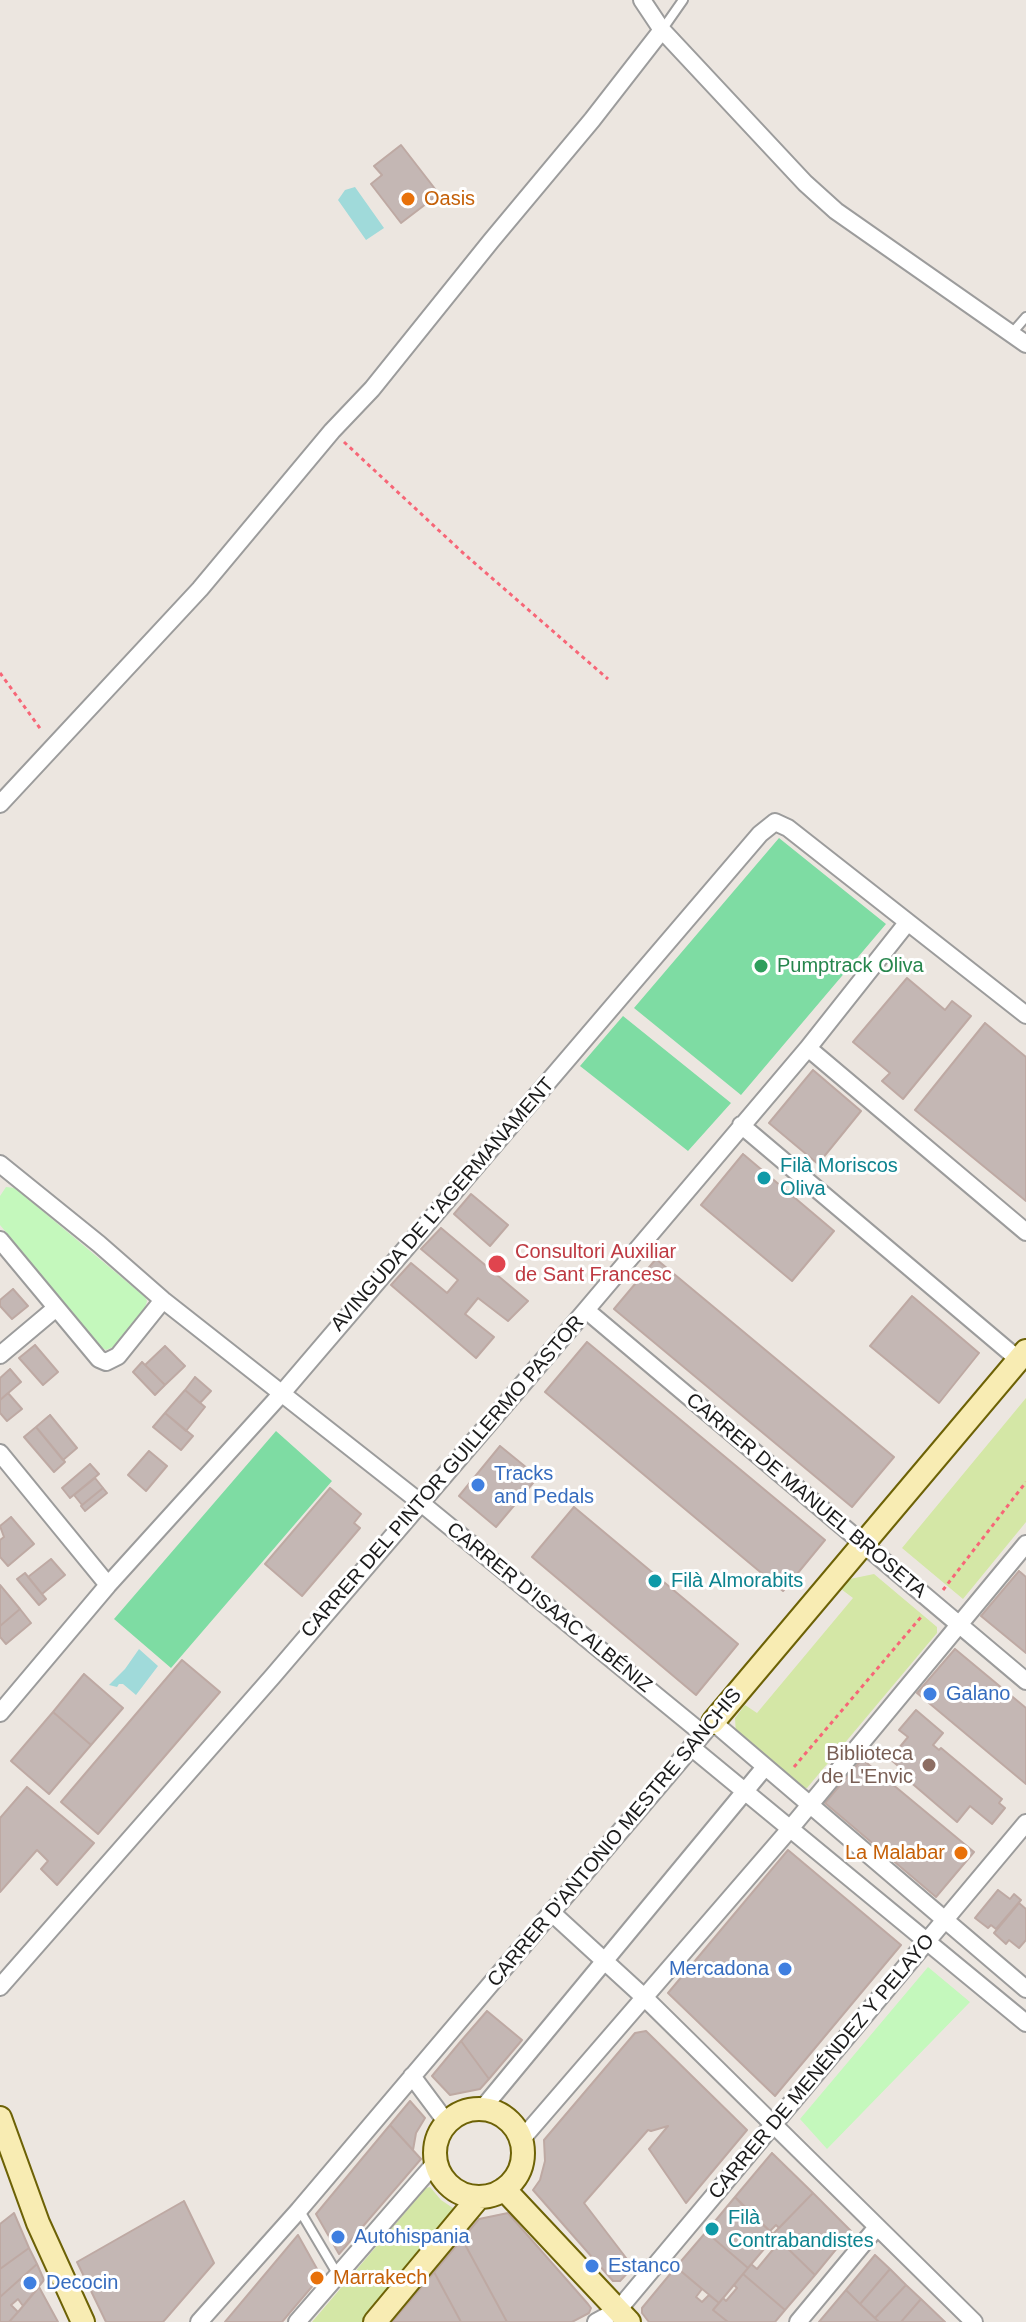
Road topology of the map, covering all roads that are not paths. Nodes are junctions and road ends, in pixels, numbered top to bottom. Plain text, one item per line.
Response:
1 (642, 0) edge
2 (683, 0) edge
3 (662, 30) junction
4 (1026, 317) edge
5 (1012, 334) junction
6 (1026, 344) edge
7 (0, 804) edge
8 (907, 923) junction
9 (1026, 1015) edge
10 (808, 1048) junction
11 (741, 1125) junction
12 (1, 1166) edge
13 (1026, 1232) edge
14 (0, 1240) edge
15 (163, 1300) junction
16 (56, 1308) junction
17 (586, 1310) junction
18 (0, 1355) edge
19 (1022, 1355) edge
20 (283, 1392) junction
21 (0, 1453) edge
22 (421, 1503) junction
23 (864, 1544) junction
24 (1026, 1544) edge
25 (108, 1585) junction
26 (958, 1624) junction
27 (1026, 1681) edge
28 (0, 1713) edge
29 (702, 1735) junction
30 (765, 1767) junction
31 (744, 1793) junction
32 (809, 1805) junction
33 (1026, 1823) edge
34 (789, 1830) junction
35 (551, 1912) junction
36 (944, 1920) junction
37 (928, 1940) junction
38 (605, 1961) junction
39 (0, 1987) edge
40 (1026, 1989) edge
41 (645, 1998) junction
42 (1026, 2023) edge
43 (412, 2076) junction
44 (482, 2109) junction
45 (0, 2118) edge
46 (447, 2123) junction
47 (774, 2125) junction
48 (521, 2140) junction
49 (436, 2162) junction
50 (0, 2168) edge
51 (504, 2189) junction
52 (479, 2197) junction
53 (299, 2210) junction
54 (38, 2223) junction
55 (877, 2227) junction
56 (338, 2275) junction
57 (624, 2316) edge
58 (83, 2322) edge
59 (199, 2322) edge
60 (297, 2322) edge
61 (375, 2322) edge
62 (596, 2322) edge
63 (798, 2322) edge
64 (974, 2322) edge

1 - 3 street
2 - 3 lane
3 - 5 street
3 - 7 street
4 - 5 lane
5 - 6 street
8 - 9 street
8 - 10 street, CARRER DEL PINTOR GUILLERMO PASTOR
8 - 20 street, AVINGUDA DE L'AGERMANAMENT
10 - 11 street, CARRER DEL PINTOR GUILLERMO PASTOR
10 - 13 street
11 - 17 street, CARRER DEL PINTOR GUILLERMO PASTOR
11 - 19 street
12 - 15 street, CARRER D'ISAAC ALBÉNIZ
14 - 16 street
15 - 16 street
15 - 20 street, CARRER D'ISAAC ALBÉNIZ
16 - 18 street
17 - 22 street, CARRER DEL PINTOR GUILLERMO PASTOR
17 - 23 street, CARRER DE MANUEL BROSETA
19 - 23 street, CARRER D'ANTONIO MESTRE SANCHIS
20 - 22 street, CARRER D'ISAAC ALBÉNIZ
20 - 25 street, AVINGUDA DE L'AGERMANAMENT
21 - 25 street
22 - 29 street, CARRER D'ISAAC ALBÉNIZ
22 - 39 street, CARRER DEL PINTOR GUILLERMO PASTOR
23 - 26 street, CARRER DE MANUEL BROSETA
23 - 29 street, CARRER D'ANTONIO MESTRE SANCHIS
24 - 26 street
25 - 28 street, AVINGUDA DE L'AGERMANAMENT
26 - 27 street, CARRER DE MANUEL BROSETA
26 - 32 street
29 - 30 street
29 - 31 street, CARRER D'ISAAC ALBÉNIZ
29 - 35 street, CARRER D'ANTONIO MESTRE SANCHIS
30 - 31 street
30 - 32 street
31 - 34 street, CARRER D'ISAAC ALBÉNIZ
31 - 38 street
32 - 34 street
32 - 36 street
33 - 36 street, CARRER DE MENÉNDEZ Y PELAYO
34 - 37 street, CARRER D'ISAAC ALBÉNIZ
34 - 41 street
35 - 38 street
35 - 43 street, CARRER D'ANTONIO MESTRE SANCHIS
36 - 37 street, CARRER DE MENÉNDEZ Y PELAYO
36 - 40 street
37 - 42 street, CARRER D'ISAAC ALBÉNIZ
37 - 47 street, CARRER DE MENÉNDEZ Y PELAYO
38 - 41 street
38 - 44 street
41 - 47 street
41 - 48 street
43 - 46 street
43 - 53 street, CARRER D'ANTONIO MESTRE SANCHIS
44 - 46 street
44 - 48 street
45 - 54 street
46 - 49 street
47 - 55 street
47 - 57 street, CARRER DE MENÉNDEZ Y PELAYO
48 - 51 street
49 - 52 street
49 - 56 street
50 - 54 street
51 - 52 street
51 - 57 street
52 - 61 street
53 - 56 lane
53 - 59 street, CARRER D'ANTONIO MESTRE SANCHIS
54 - 58 street
55 - 63 street
55 - 64 street
56 - 60 street
57 - 62 street

